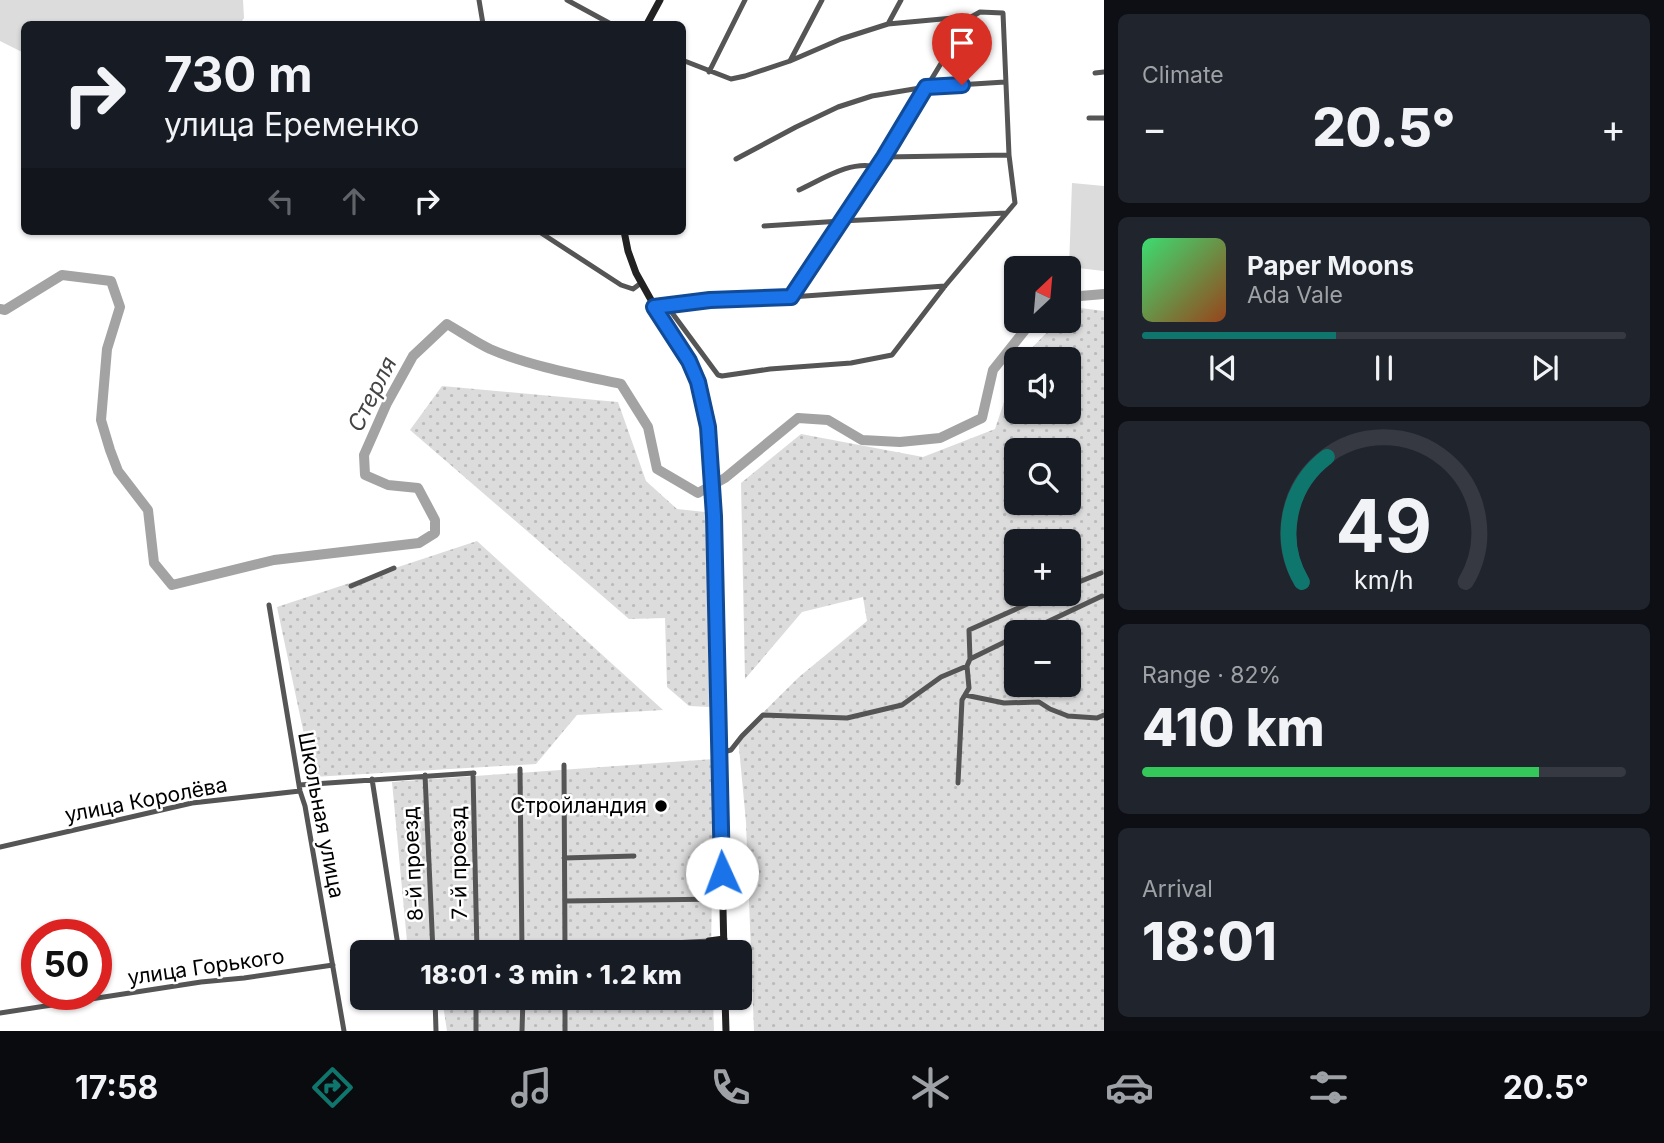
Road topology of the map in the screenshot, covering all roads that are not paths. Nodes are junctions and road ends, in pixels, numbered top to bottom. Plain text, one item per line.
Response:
1 (479, 0) edge
2 (567, 0) edge
3 (660, 0) edge
4 (745, 0) edge
5 (822, 0) edge
6 (901, 0) edge
7 (482, 21) edge
8 (606, 21) edge
9 (649, 21) edge
10 (964, 21) junction
11 (888, 24) junction
12 (790, 61) junction
13 (686, 62) edge
14 (709, 72) junction
15 (1104, 72) edge
16 (1095, 73) dead end
17 (1005, 82) junction
18 (926, 87) junction
19 (1089, 118) dead end
20 (1104, 118) edge
21 (1009, 155) junction
22 (884, 157) junction
23 (736, 159) dead end
24 (877, 167) junction
25 (799, 190) dead end
26 (1006, 214) junction
27 (841, 221) junction
28 (764, 226) dead end
29 (544, 235) edge
30 (625, 235) edge
31 (641, 283) junction
32 (944, 286) junction
33 (791, 297) junction
34 (667, 306) junction
35 (654, 307) junction
36 (394, 568) dead end
37 (1101, 573) dead end
38 (1081, 581) edge
39 (351, 586) dead end
40 (1102, 596) edge
41 (269, 605) dead end
42 (1023, 606) edge
43 (1051, 620) edge
44 (1004, 642) edge
45 (970, 659) junction
46 (967, 666) junction
47 (965, 695) junction
48 (1104, 715) edge
49 (719, 753) junction
50 (564, 765) dead end
51 (520, 769) dead end
52 (475, 773) joint
53 (425, 775) junction
54 (372, 779) junction
55 (958, 783) dead end
56 (299, 788) junction
57 (0, 847) edge
58 (634, 856) dead end
59 (564, 858) junction
60 (723, 899) junction
61 (565, 901) junction
62 (724, 939) joint
63 (397, 940) edge
64 (432, 940) edge
65 (477, 940) edge
66 (522, 940) edge
67 (565, 940) edge
68 (716, 940) edge
69 (333, 965) junction
70 (435, 1010) edge
71 (476, 1010) edge
72 (523, 1010) edge
73 (565, 1010) edge
74 (725, 1010) edge
75 (0, 1013) edge
76 (344, 1031) edge
77 (436, 1031) edge
78 (476, 1031) edge
79 (522, 1031) edge
80 (565, 1031) edge
81 (726, 1031) edge

1 - 7 street
2 - 8 street
3 - 9 main road
4 - 14 street
5 - 12 street
6 - 11 street
10 - 11 street
10 - 17 street
10 - 18 street
11 - 12 street
12 - 14 street
13 - 14 street
15 - 16 street
17 - 18 street
17 - 21 street
18 - 22 street
18 - 23 street
19 - 20 street
21 - 22 street
21 - 26 street
22 - 24 street
24 - 25 street
24 - 27 street
26 - 27 street
26 - 32 street
27 - 28 street
27 - 33 street
29 - 31 street
30 - 31 main road
31 - 35 main road
32 - 33 street
32 - 34 street
33 - 34 street
34 - 35 street
35 - 49 main road
36 - 39 street
37 - 38 street
40 - 43 street
41 - 56 street, Школьная улица
42 - 45 street
44 - 45 street
45 - 46 street
46 - 47 street
46 - 49 street
47 - 48 street
47 - 55 street
49 - 60 main road
50 - 59 street
51 - 66 street
52 - 53 street, улица Королёва
52 - 65 street, 7-й проезд
53 - 54 street, улица Королёва
53 - 64 street, 8-й проезд
54 - 56 street, улица Королёва
54 - 63 street
56 - 57 street, улица Королёва
56 - 69 street, Школьная улица
58 - 59 street
59 - 61 street
60 - 61 street
60 - 62 main road
61 - 67 street
62 - 68 main road
69 - 75 street, улица Горького
69 - 76 street, Школьная улица
70 - 77 street
71 - 78 street
72 - 79 street
73 - 80 street
74 - 81 main road

